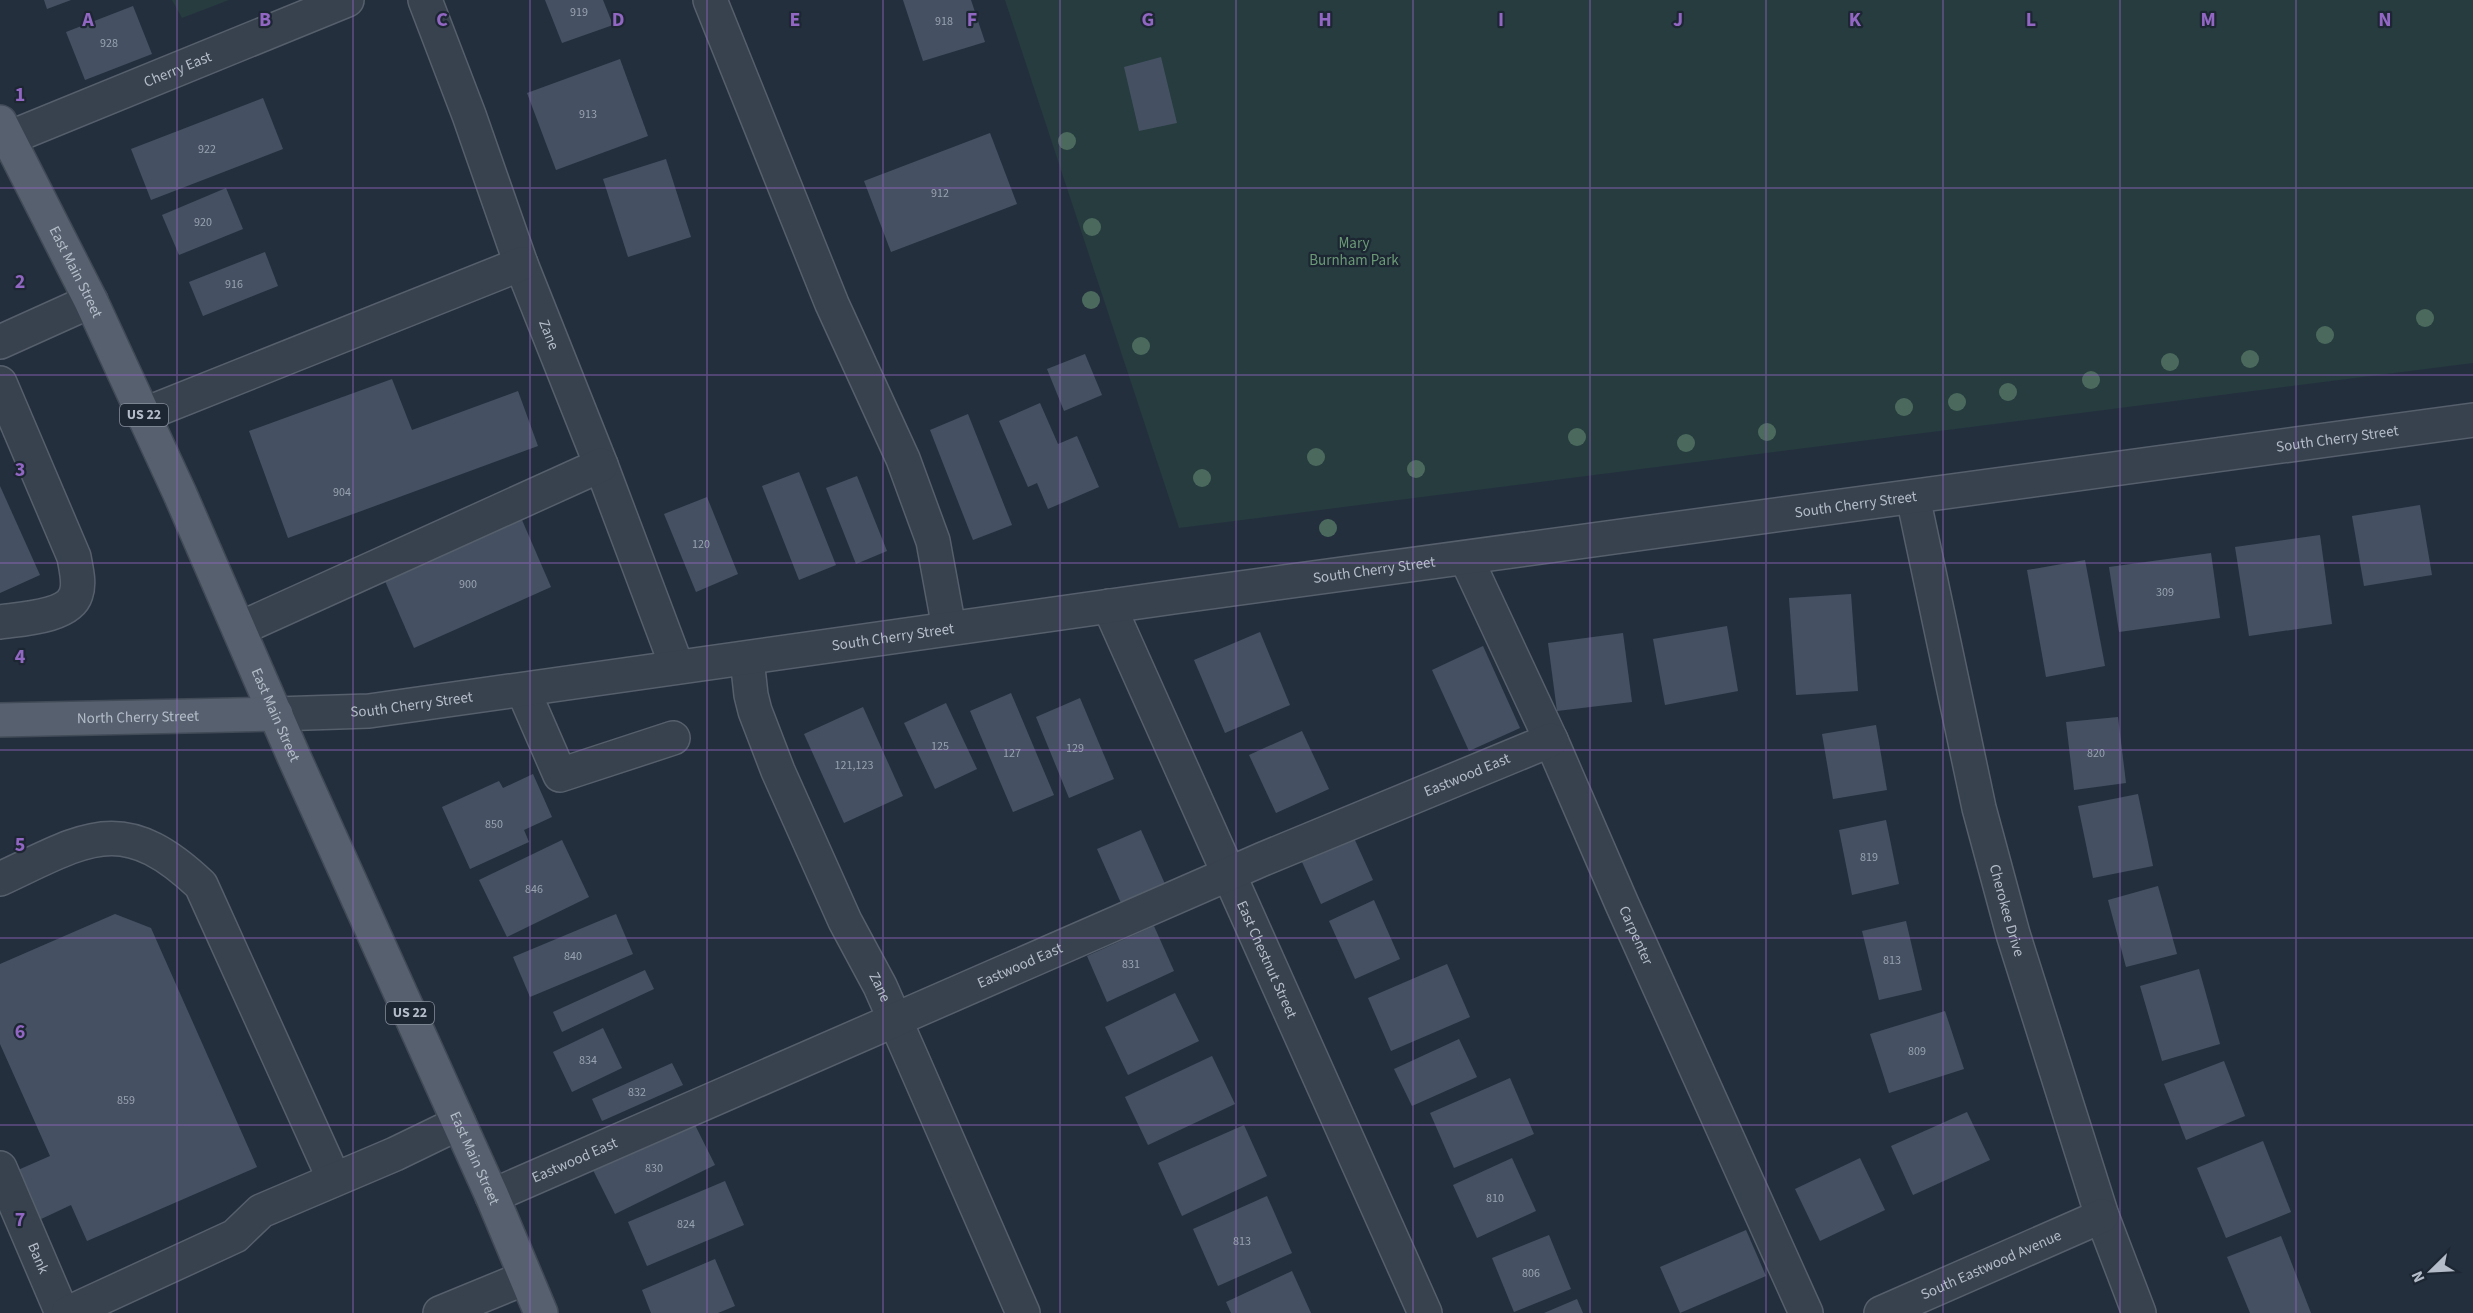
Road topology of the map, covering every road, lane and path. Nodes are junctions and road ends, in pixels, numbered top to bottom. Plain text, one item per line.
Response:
1 (346, 0) edge
2 (425, 0) edge
3 (710, 0) edge
4 (4, 130) edge
5 (521, 264) junction
6 (91, 301) junction
7 (0, 342) edge
8 (0, 383) edge
9 (143, 415) junction
10 (2473, 420) edge
11 (601, 465) junction
12 (1913, 497) junction
13 (1466, 558) junction
14 (1109, 606) junction
15 (0, 622) edge
16 (949, 628) junction
17 (239, 629) junction
18 (747, 659) junction
19 (677, 668) junction
20 (523, 690) junction
21 (276, 714) junction
22 (0, 720) edge
23 (673, 738) dead end
24 (1551, 740) junction
25 (1229, 875) junction
26 (0, 879) edge
27 (895, 1021) junction
28 (459, 1123) junction
29 (0, 1168) edge
30 (334, 1179) junction
31 (492, 1196) junction
32 (2102, 1216) junction
33 (525, 1278) junction
34 (62, 1313) edge
35 (68, 1313) edge
36 (440, 1313) edge
37 (541, 1313) edge
38 (1023, 1313) edge
39 (1425, 1313) edge
40 (1806, 1313) edge
41 (1881, 1313) edge
42 (2139, 1313) edge

1 - 4 street, Cherry East
2 - 5 street, Zane
3 - 16 street
4 - 6 main road, East Main Street / US 22
5 - 9 street
5 - 11 street, Zane
6 - 7 street
6 - 9 main road, East Main Street / US 22
8 - 15 street
9 - 17 main road, East Main Street / US 22
10 - 12 street, South Cherry Street
11 - 17 street
11 - 19 street, Zane
12 - 13 street, South Cherry Street
12 - 32 street, Cherokee Drive
13 - 14 street, South Cherry Street
13 - 24 street, Carpenter
14 - 16 street, South Cherry Street
14 - 25 street, East Chestnut Street
16 - 18 street, South Cherry Street
17 - 21 main road, East Main Street / US 22
18 - 19 street, South Cherry Street
18 - 27 street, Zane
19 - 20 street, South Cherry Street
20 - 21 street, South Cherry Street
20 - 23 street
21 - 22 main road, North Cherry Street
21 - 28 main road, East Main Street / US 22
24 - 25 street, Eastwood East
24 - 40 street, Carpenter
25 - 27 street, Eastwood East
25 - 39 street, East Chestnut Street
26 - 30 street
27 - 31 street, Eastwood East
27 - 38 street, Zane
28 - 30 street
28 - 31 main road, East Main Street / US 22
29 - 34 street, Bank
30 - 35 street
31 - 33 main road, East Main Street / US 22
32 - 41 street, South Eastwood Avenue
32 - 42 street, Cherokee Drive
33 - 36 street
33 - 37 main road, East Main Street / US 22

